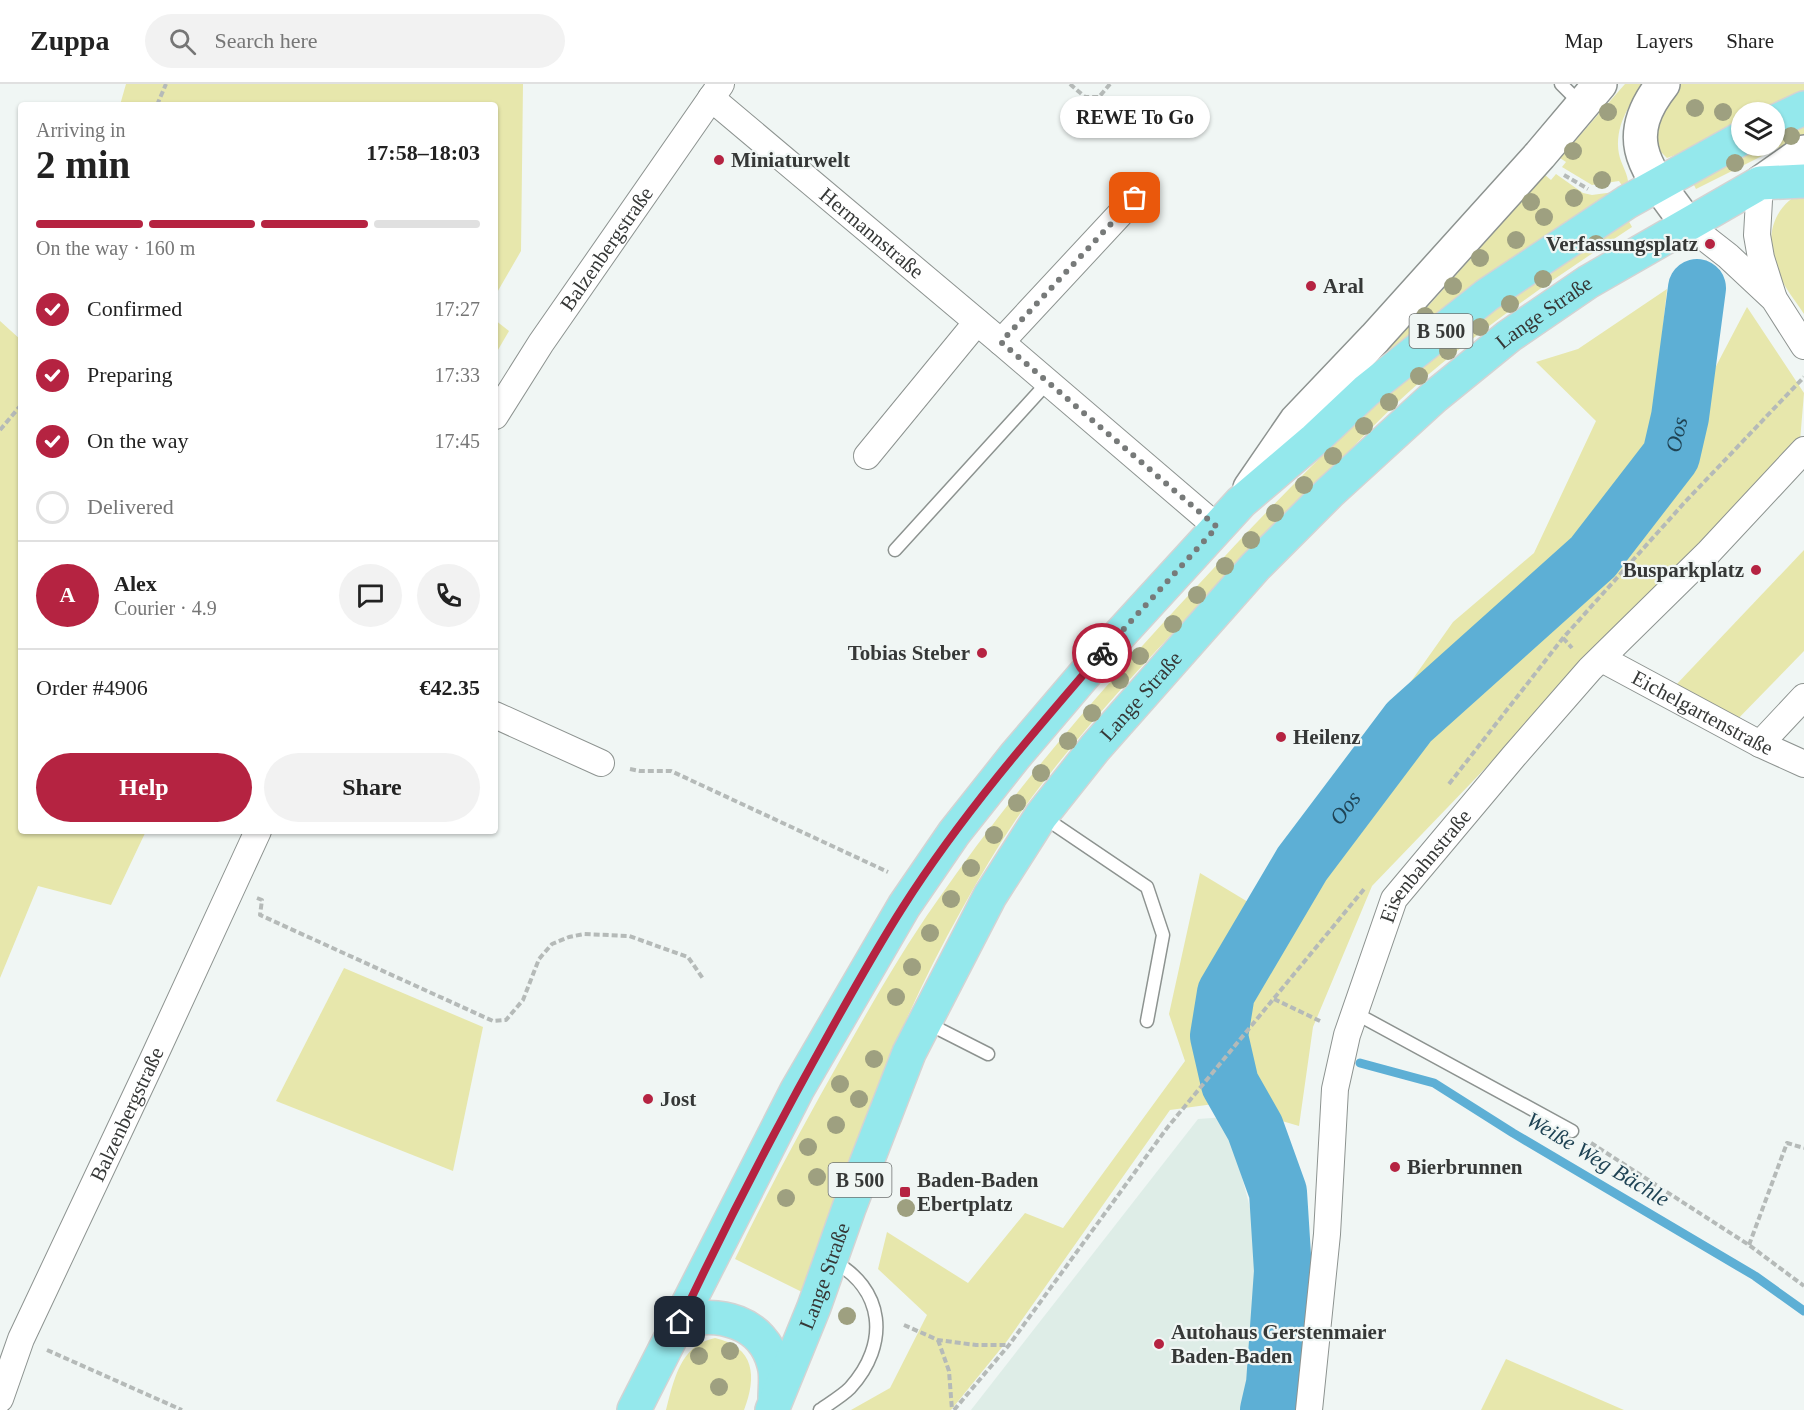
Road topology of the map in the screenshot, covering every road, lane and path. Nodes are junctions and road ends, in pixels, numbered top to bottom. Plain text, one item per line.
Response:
1 (166, 84) edge
2 (1070, 84) edge
3 (1110, 84) edge
4 (1663, 84) edge
5 (716, 91) edge
6 (1581, 91) edge
7 (158, 102) edge
8 (1804, 108) edge
9 (1785, 117) edge
10 (1731, 144) edge
11 (1804, 152) edge
12 (1568, 178) dead end
13 (1804, 181) edge
14 (1760, 183) junction
15 (1658, 184) junction
16 (1591, 190) dead end
17 (1135, 198) dead end
18 (1687, 224) junction
19 (1774, 299) junction
20 (977, 322) junction
21 (1001, 342) junction
22 (1804, 346) edge
23 (1804, 377) edge
24 (1048, 382) junction
25 (18, 409) edge
26 (498, 411) edge
27 (0, 430) edge
28 (1804, 450) edge
29 (867, 456) dead end
30 (1241, 502) junction
31 (1217, 527) junction
32 (895, 550) dead end
33 (1602, 659) junction
34 (1804, 697) edge
35 (498, 716) edge
36 (1760, 744) junction
37 (602, 763) joint
38 (1804, 764) edge
39 (1443, 791) dead end
40 (1041, 816) junction
41 (257, 834) edge
42 (891, 873) dead end
43 (1370, 881) dead end
44 (232, 886) junction
45 (704, 980) dead end
46 (1274, 999) junction
47 (1147, 1021) dead end
48 (925, 1022) junction
49 (1351, 1024) junction
50 (988, 1054) dead end
51 (1572, 1131) joint
52 (1804, 1148) edge
53 (1749, 1245) junction
54 (831, 1260) junction
55 (1804, 1286) edge
56 (680, 1322) junction
57 (904, 1325) dead end
58 (21, 1339) junction
59 (938, 1341) junction
60 (1009, 1345) junction
61 (0, 1399) edge
62 (774, 1407) edge
63 (182, 1410) edge
64 (634, 1410) edge
65 (820, 1410) edge
66 (953, 1410) edge
67 (1310, 1410) edge

1 - 7 path
2 - 3 path
4 - 15 main road
5 - 20 street, Hermannstraße
5 - 26 street, Balzenbergstraße
6 - 30 main road
8 - 9 main road
10 - 15 main road, B 500
11 - 14 main road, Lange Straße
12 - 16 path
13 - 14 main road, Lange Straße / B 500
14 - 18 main road, Lange Straße / B 500
14 - 19 street
15 - 18 main road
15 - 30 main road, B 500
17 - 21 street
18 - 19 street
18 - 40 main road, Lange Straße / B 500
19 - 22 street
20 - 21 street, Hermannstraße
20 - 29 street
21 - 24 street, Hermannstraße
23 - 39 path
24 - 31 street, Hermannstraße
24 - 32 lane
25 - 27 path
28 - 33 street, Eisenbahnstraße
30 - 31 main road, B 500
31 - 56 main road, B 500
33 - 36 street, Eichelgartenstraße
33 - 49 street, Eisenbahnstraße
34 - 36 street
35 - 37 street
36 - 38 street, Eichelgartenstraße
37 - 42 path
40 - 47 lane
40 - 48 main road, Lange Straße / B 500
41 - 44 street, Balzenbergstraße
43 - 46 path
44 - 45 path
44 - 58 street, Balzenbergstraße
46 - 49 path
46 - 60 path
48 - 50 lane
48 - 54 main road, Lange Straße / B 500
49 - 51 lane
49 - 67 street, Eisenbahnstraße
51 - 53 path
52 - 53 path
53 - 55 path
54 - 62 main road, Lange Straße / B 500
54 - 65 lane
56 - 62 main road
56 - 64 main road, B 500
57 - 59 path
58 - 61 street, Balzenbergstraße
58 - 63 path
59 - 60 path
59 - 66 path
60 - 66 path

